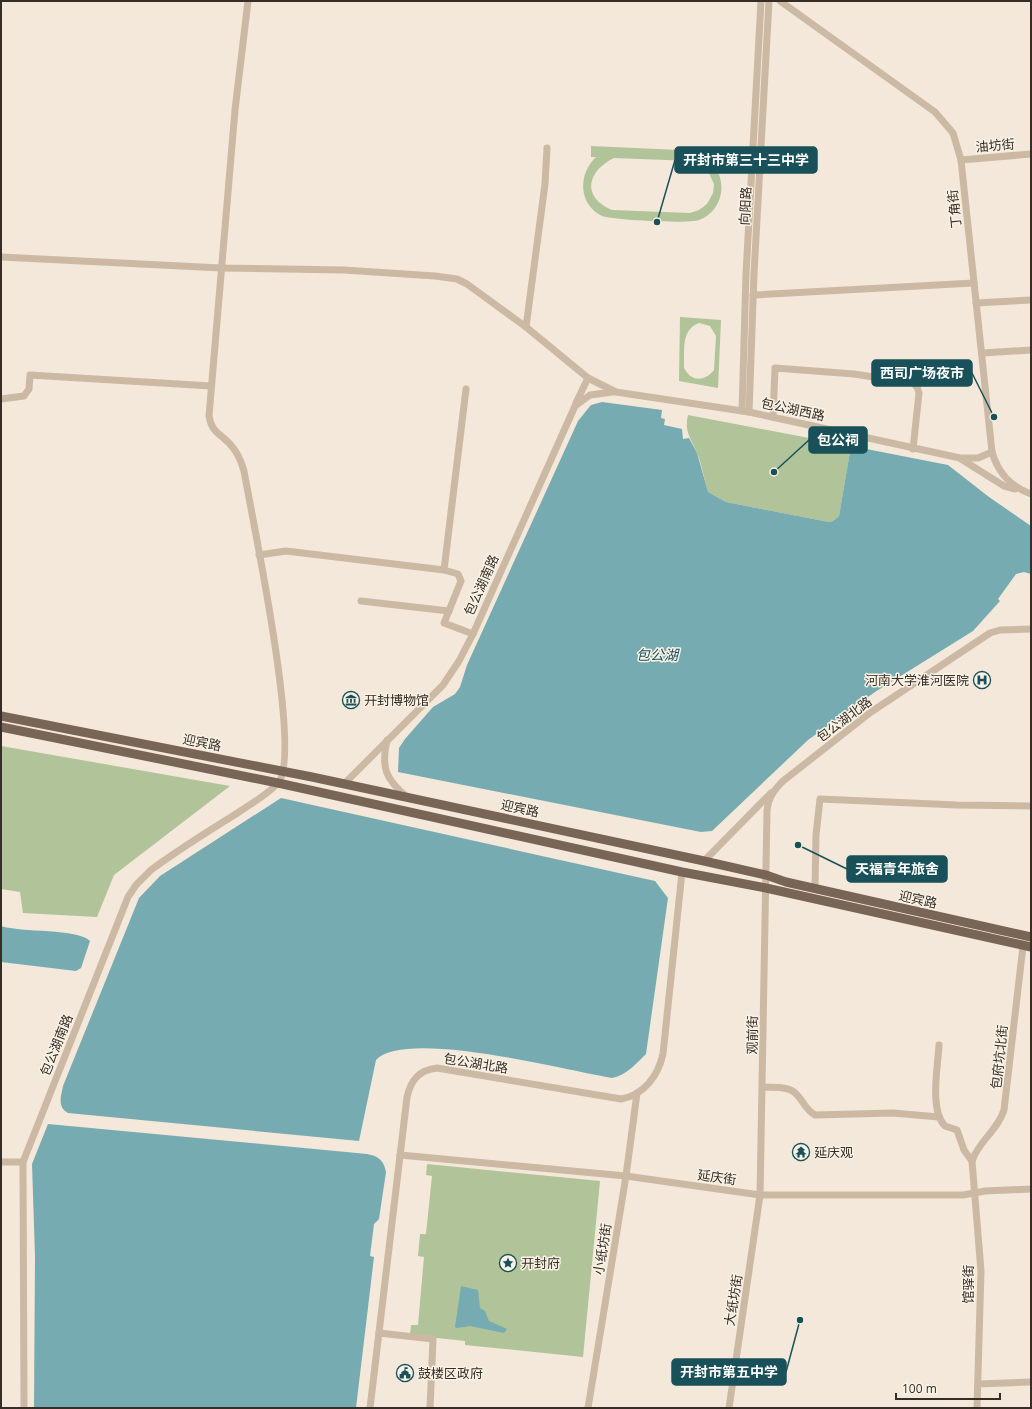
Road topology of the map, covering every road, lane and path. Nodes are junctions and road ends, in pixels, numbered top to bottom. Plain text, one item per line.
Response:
1 (248, 1) edge
2 (761, 1) edge
3 (769, 1) edge
4 (780, 1) edge
5 (547, 148) dead end
6 (1031, 154) edge
7 (961, 160) junction
8 (1, 257) edge
9 (221, 268) junction
10 (974, 282) junction
11 (753, 295) junction
12 (1031, 300) edge
13 (976, 303) junction
14 (526, 327) junction
15 (1031, 350) edge
16 (982, 353) junction
17 (588, 378) junction
18 (211, 386) junction
19 (466, 389) dead end
20 (616, 392) junction
21 (1, 399) edge
22 (575, 406) junction
23 (746, 411) junction
24 (773, 416) junction
25 (912, 449) junction
26 (992, 452) junction
27 (960, 458) junction
28 (1020, 490) junction
29 (1031, 491) edge
30 (1031, 494) edge
31 (259, 555) junction
32 (444, 570) junction
33 (360, 601) dead end
34 (449, 611) junction
35 (1031, 629) edge
36 (473, 634) junction
37 (1, 716) edge
38 (1, 727) edge
39 (387, 740) junction
40 (283, 772) junction
41 (278, 783) junction
42 (344, 784) junction
43 (775, 789) junction
44 (408, 798) junction
45 (1031, 806) edge
46 (704, 861) junction
47 (682, 872) junction
48 (766, 875) junction
49 (766, 888) junction
50 (815, 888) junction
51 (1031, 937) edge
52 (1027, 947) edge
53 (939, 1045) dead end
54 (763, 1087) junction
55 (637, 1093) junction
56 (940, 1118) junction
57 (400, 1155) junction
58 (972, 1161) junction
59 (1, 1162) edge
60 (23, 1162) junction
61 (626, 1176) junction
62 (1031, 1189) edge
63 (973, 1193) junction
64 (760, 1195) junction
65 (379, 1333) junction
66 (1031, 1382) edge
67 (978, 1384) junction
68 (24, 1408) edge
69 (370, 1408) edge
70 (430, 1408) edge
71 (588, 1408) edge
72 (729, 1408) edge
73 (978, 1408) edge

1 - 9 street, 包公湖南路
2 - 23 street, 向阳路
3 - 11 street, 向阳路
4 - 7 street, 丁角街
5 - 14 street
6 - 7 street, 油坊街
7 - 10 street, 丁角街
8 - 9 street, 包公湖西路
9 - 14 street, 包公湖西路
9 - 18 street, 包公湖南路
10 - 11 street
10 - 13 street, 丁角街
11 - 23 street, 向阳路
12 - 13 street
13 - 16 street, 丁角街
14 - 17 street, 包公湖西路
15 - 16 street
16 - 26 street, 丁角街
17 - 20 street, 包公湖西路
17 - 22 street, 包公湖南路
18 - 21 street
18 - 31 street, 包公湖南路
19 - 32 street
20 - 22 street
20 - 23 street, 包公湖西路
22 - 36 street, 包公湖南路
23 - 24 street, 包公湖西路
24 - 25 street, 包公湖西路
24 - 25 street
25 - 27 street, 包公湖西路
26 - 27 street, 包公湖西路
26 - 28 street, 丁角街
27 - 28 street
28 - 29 street
28 - 30 street
31 - 32 street
31 - 40 street, 包公湖南路
32 - 34 street
33 - 34 street
34 - 36 street
35 - 43 street, 包公湖北路
36 - 39 street, 包公湖南路
37 - 40 main road, 迎宾路
38 - 41 main road, 迎宾路
39 - 42 street, 包公湖南路
39 - 44 street
40 - 41 street, 包公湖南路
40 - 42 main road, 迎宾路
41 - 47 main road, 迎宾路
41 - 60 street, 包公湖南路
42 - 44 main road, 迎宾路
43 - 46 street
43 - 48 street, 包公湖北路
44 - 46 main road, 迎宾路
45 - 50 street
46 - 48 main road, 迎宾路
47 - 49 main road, 迎宾路
47 - 55 street, 包公湖北路
48 - 49 street, 观前街
48 - 50 main road, 迎宾路
49 - 52 main road, 迎宾路
49 - 54 street, 观前街
50 - 51 main road, 迎宾路
52 - 58 street, 包府坑北街
53 - 56 street
54 - 56 street
54 - 64 street, 观前街
55 - 57 street, 包公湖北路
55 - 61 street, 小纸坊街
56 - 58 street
57 - 61 street, 延庆街
57 - 65 street, 包公湖北路
58 - 63 street, 馆驿街
59 - 60 street
60 - 68 street, 包公湖南路
61 - 64 street, 延庆街
61 - 71 street, 小纸坊街
62 - 63 street, 延庆街
63 - 64 street, 延庆街
63 - 67 street, 馆驿街
64 - 72 street, 大纸坊街
65 - 69 street, 包公湖北路
65 - 70 street
66 - 67 street
67 - 73 street, 馆驿街

